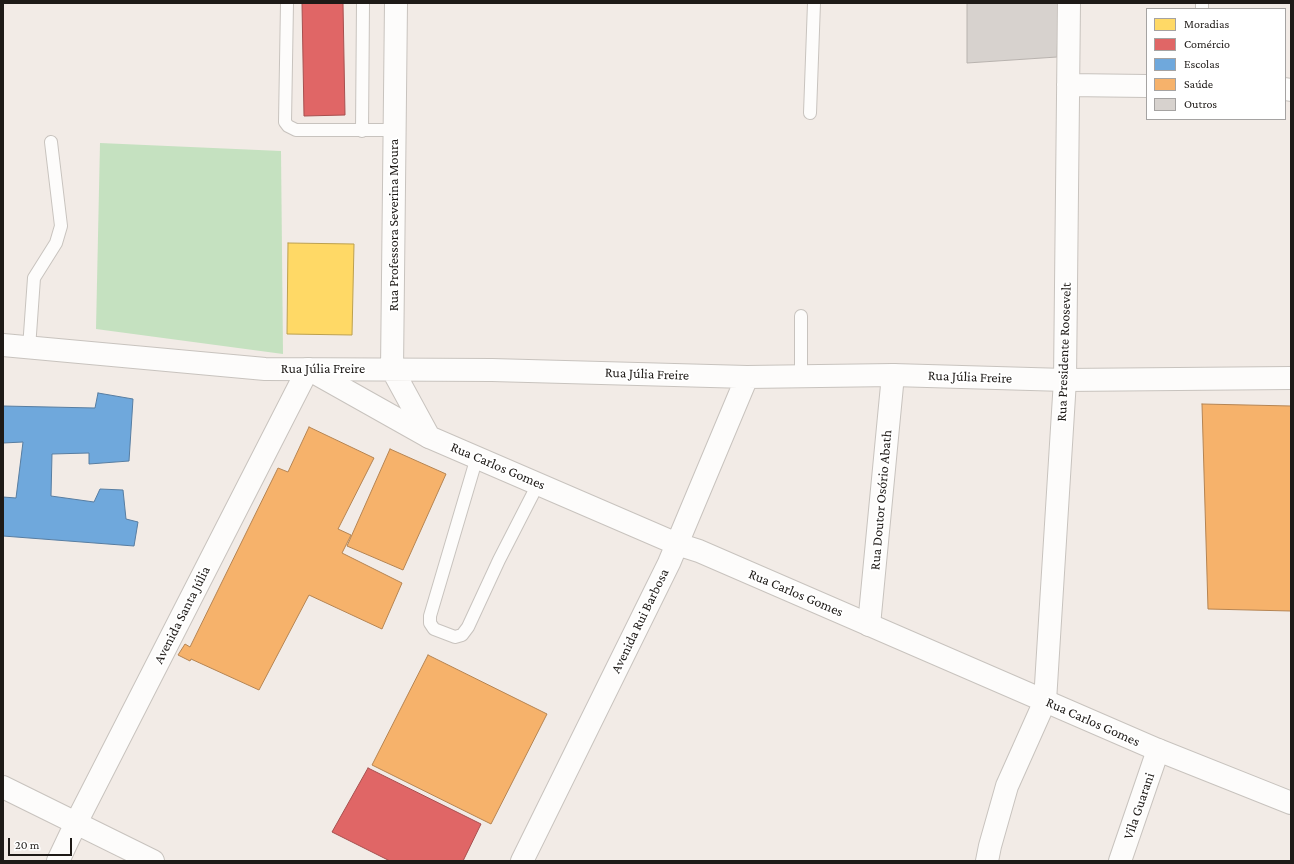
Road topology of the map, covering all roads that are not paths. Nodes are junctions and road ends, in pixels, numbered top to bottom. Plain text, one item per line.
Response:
1 (287, 3) edge
2 (363, 3) edge
3 (396, 3) edge
4 (814, 3) edge
5 (1069, 3) edge
6 (1068, 85) junction
7 (1146, 86) edge
8 (810, 112) dead end
9 (394, 130) junction
10 (362, 131) junction
11 (51, 142) dead end
12 (801, 316) dead end
13 (3, 345) edge
14 (29, 348) junction
15 (308, 369) junction
16 (392, 369) junction
17 (893, 375) junction
18 (747, 377) junction
19 (801, 377) junction
20 (1291, 378) edge
21 (1065, 380) junction
22 (429, 437) junction
23 (477, 457) junction
24 (538, 484) junction
25 (677, 544) junction
26 (869, 625) junction
27 (1045, 701) junction
28 (1158, 750) junction
29 (3, 787) edge
30 (1291, 803) edge
31 (76, 823) junction
32 (58, 861) edge
33 (153, 861) edge
34 (522, 861) edge
35 (987, 861) edge
36 (1120, 861) edge

1 - 10 lane
2 - 10 lane
3 - 9 main road, Rua Professora Severina Moura
4 - 8 lane
5 - 6 main road, Rua Presidente Roosevelt
6 - 7 main road
6 - 21 main road, Rua Presidente Roosevelt
9 - 10 lane
9 - 16 main road, Rua Professora Severina Moura
11 - 14 lane
12 - 19 lane
13 - 14 main road, Rua Júlia Freire
14 - 15 main road, Rua Júlia Freire
15 - 16 main road, Rua Júlia Freire
15 - 22 main road, Rua Carlos Gomes
15 - 31 main road, Avenida Santa Júlia
16 - 18 main road, Rua Júlia Freire
16 - 22 main road, Rua Professora Severina Moura
17 - 19 main road, Rua Júlia Freire
17 - 21 main road, Rua Júlia Freire
17 - 26 main road, Rua Doutor Osório Abath
18 - 19 main road, Rua Júlia Freire
18 - 25 main road, Avenida Rui Barbosa
20 - 21 main road, Rua Júlia Freire
21 - 27 main road, Rua Presidente Roosevelt
22 - 23 main road, Rua Carlos Gomes
23 - 24 main road, Rua Carlos Gomes
23 - 24 lane
24 - 25 main road, Rua Carlos Gomes
25 - 26 main road, Rua Carlos Gomes
25 - 34 main road, Avenida Rui Barbosa
26 - 27 main road, Rua Carlos Gomes
27 - 28 main road, Rua Carlos Gomes
27 - 35 main road
28 - 30 main road, Rua Carlos Gomes
28 - 36 main road, Vila Guarani
29 - 31 main road
31 - 32 main road, Avenida Santa Júlia
31 - 33 main road

